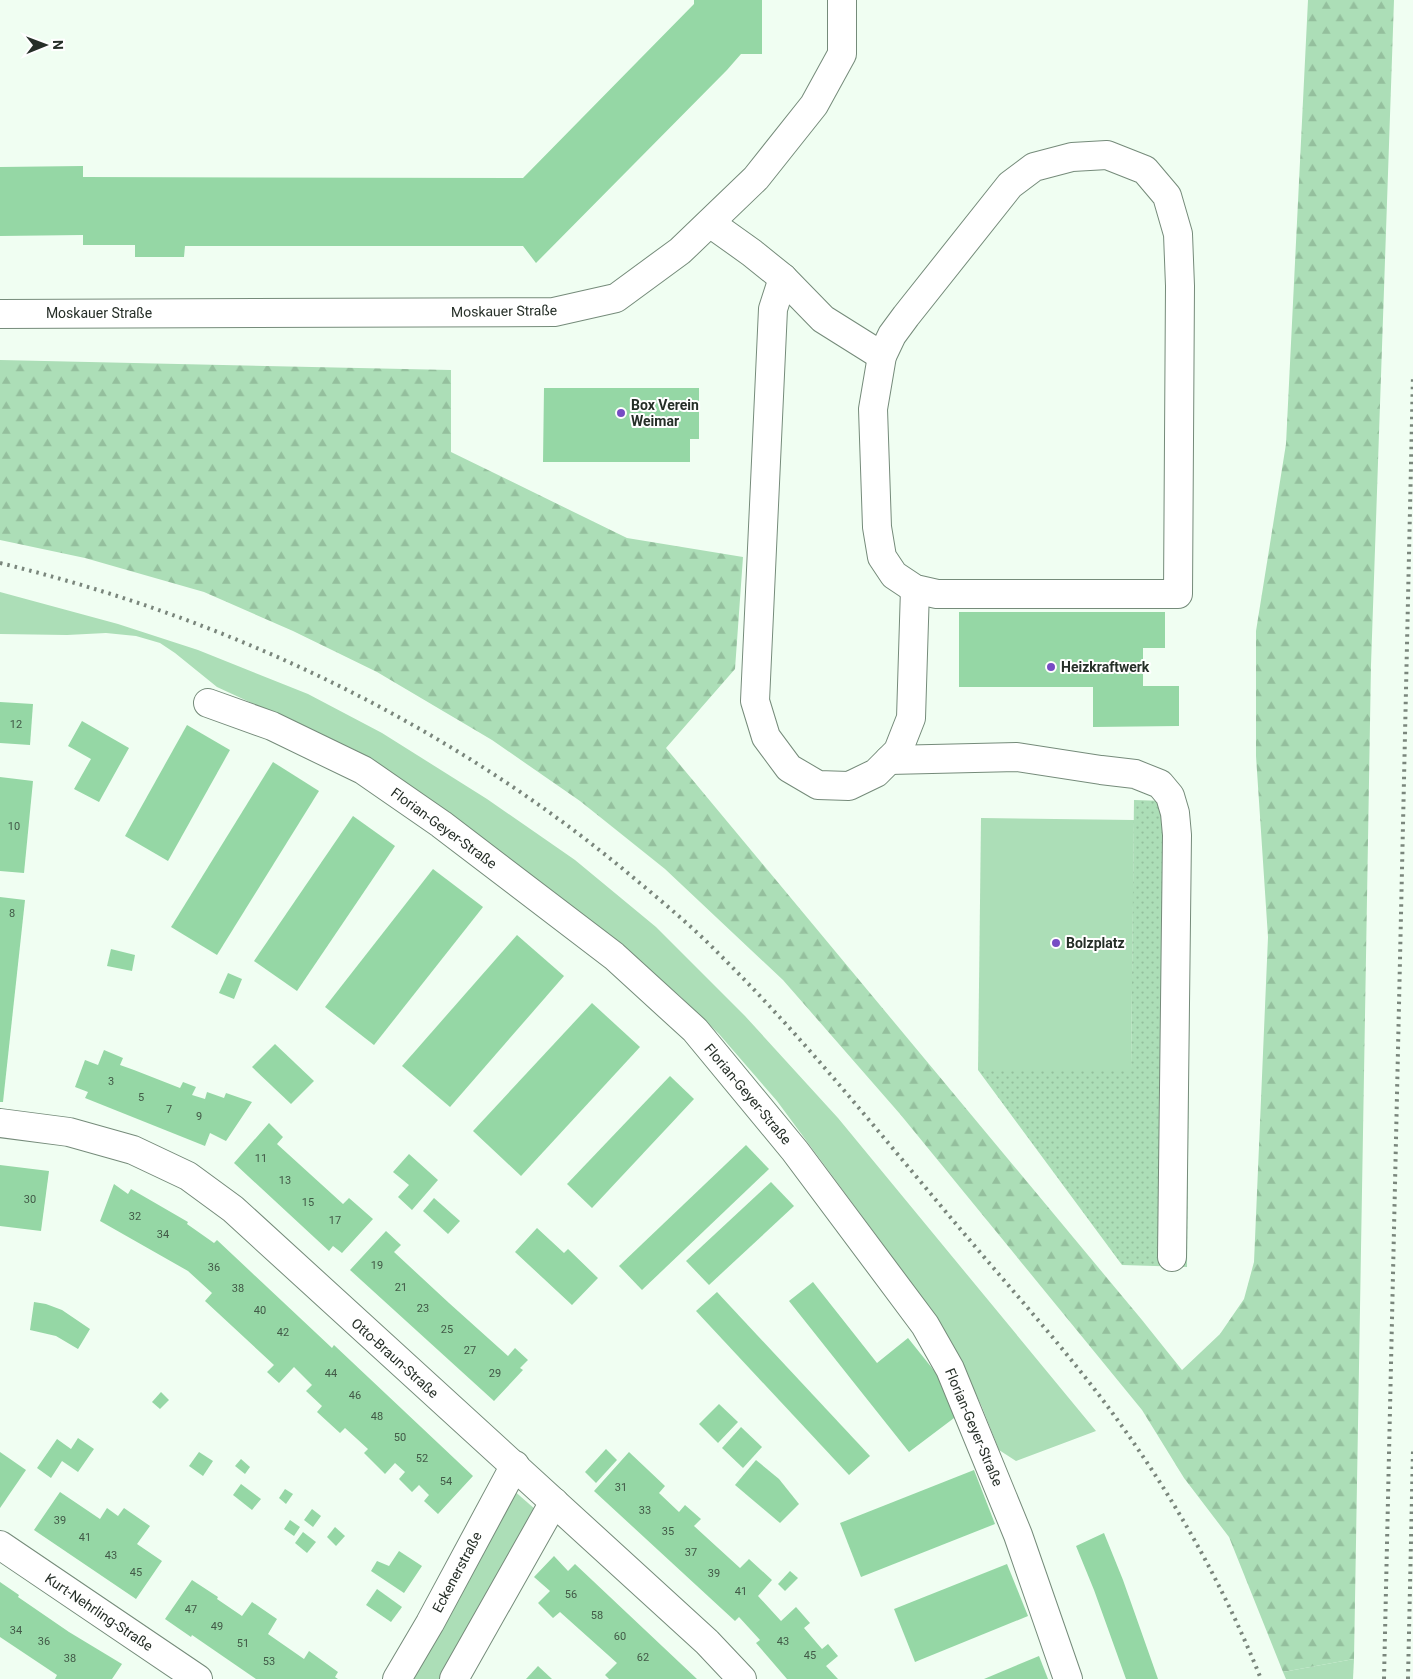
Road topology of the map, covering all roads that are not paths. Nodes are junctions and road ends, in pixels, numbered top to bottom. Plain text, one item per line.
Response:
1 (842, 0) edge
2 (710, 223) junction
3 (782, 278) junction
4 (0, 314) edge
5 (882, 356) junction
6 (915, 589) junction
7 (208, 703) dead end
8 (889, 760) junction
9 (0, 1123) edge
10 (1172, 1257) dead end
11 (515, 1465) junction
12 (554, 1502) junction
13 (0, 1546) edge
14 (198, 1679) edge
15 (397, 1679) edge
16 (454, 1679) edge
17 (742, 1679) edge
18 (1068, 1679) edge

1 - 2 street, Moskauer Straße
2 - 3 street
2 - 4 street, Moskauer Straße
3 - 5 street
3 - 8 street
5 - 6 street
5 - 6 street
6 - 8 street
7 - 18 street, Florian-Geyer-Straße
8 - 10 street
9 - 11 street, Otto-Braun-Straße
11 - 12 street, Otto-Braun-Straße
11 - 15 street, Eckenerstraße
12 - 16 street
12 - 17 street, Otto-Braun-Straße
13 - 14 street, Kurt-Nehrling-Straße

